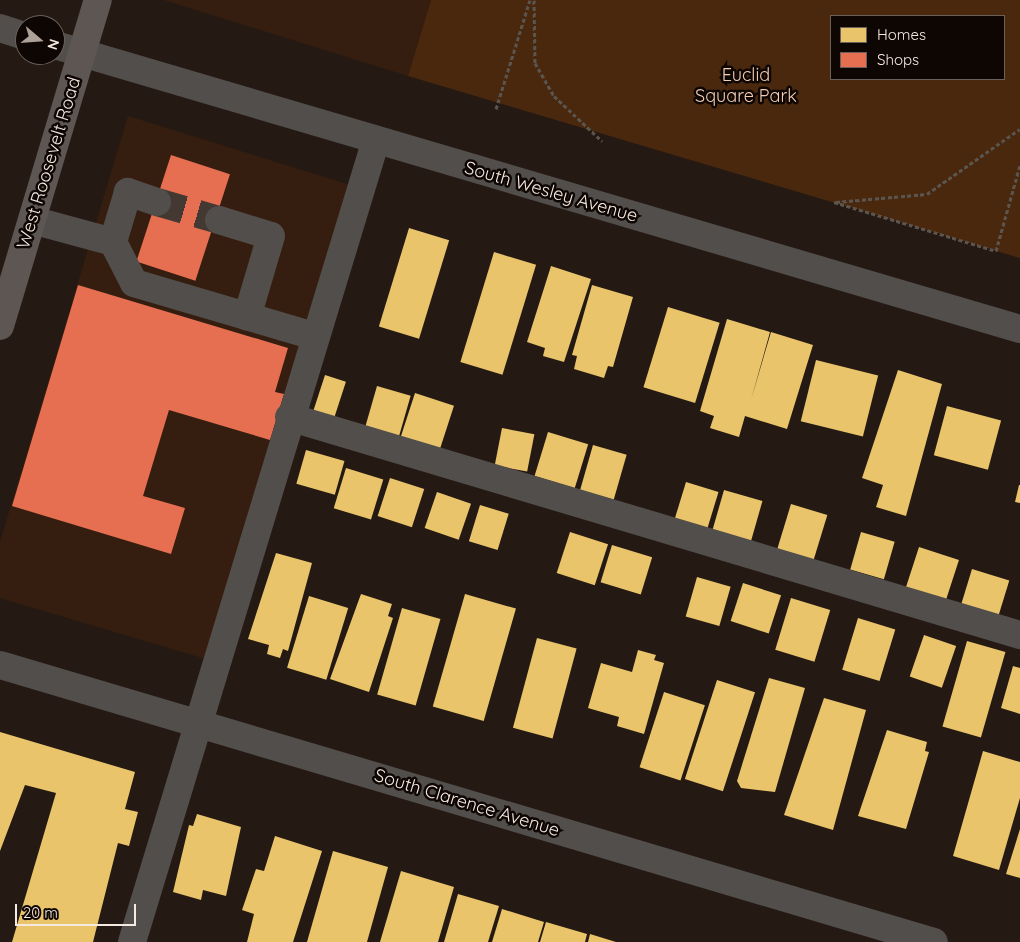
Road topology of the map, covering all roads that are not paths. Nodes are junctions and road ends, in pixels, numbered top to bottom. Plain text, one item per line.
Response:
1 (98, 0) edge
2 (0, 28) edge
3 (15, 33) edge
4 (65, 49) edge
5 (82, 54) junction
6 (376, 140) junction
7 (157, 202) tunnel mouth
8 (32, 220) junction
9 (219, 220) tunnel mouth
10 (113, 242) junction
11 (247, 316) junction
12 (0, 326) edge
13 (1020, 329) edge
14 (314, 336) junction
15 (289, 417) junction
16 (1020, 635) edge
17 (0, 665) edge
18 (197, 723) junction
19 (132, 942) edge
20 (934, 942) edge

1 - 5 main road, West Roosevelt Road
2 - 3 street
4 - 5 street, South Wesley Avenue
5 - 6 street, South Wesley Avenue
5 - 8 main road, West Roosevelt Road
6 - 13 street, South Wesley Avenue
6 - 14 street
7 - 10 street
8 - 10 street
8 - 12 main road, West Roosevelt Road
9 - 11 street
10 - 11 street
11 - 14 street
14 - 15 street
15 - 16 street
15 - 18 street
17 - 18 street, South Clarence Avenue
18 - 19 street
18 - 20 street, South Clarence Avenue

